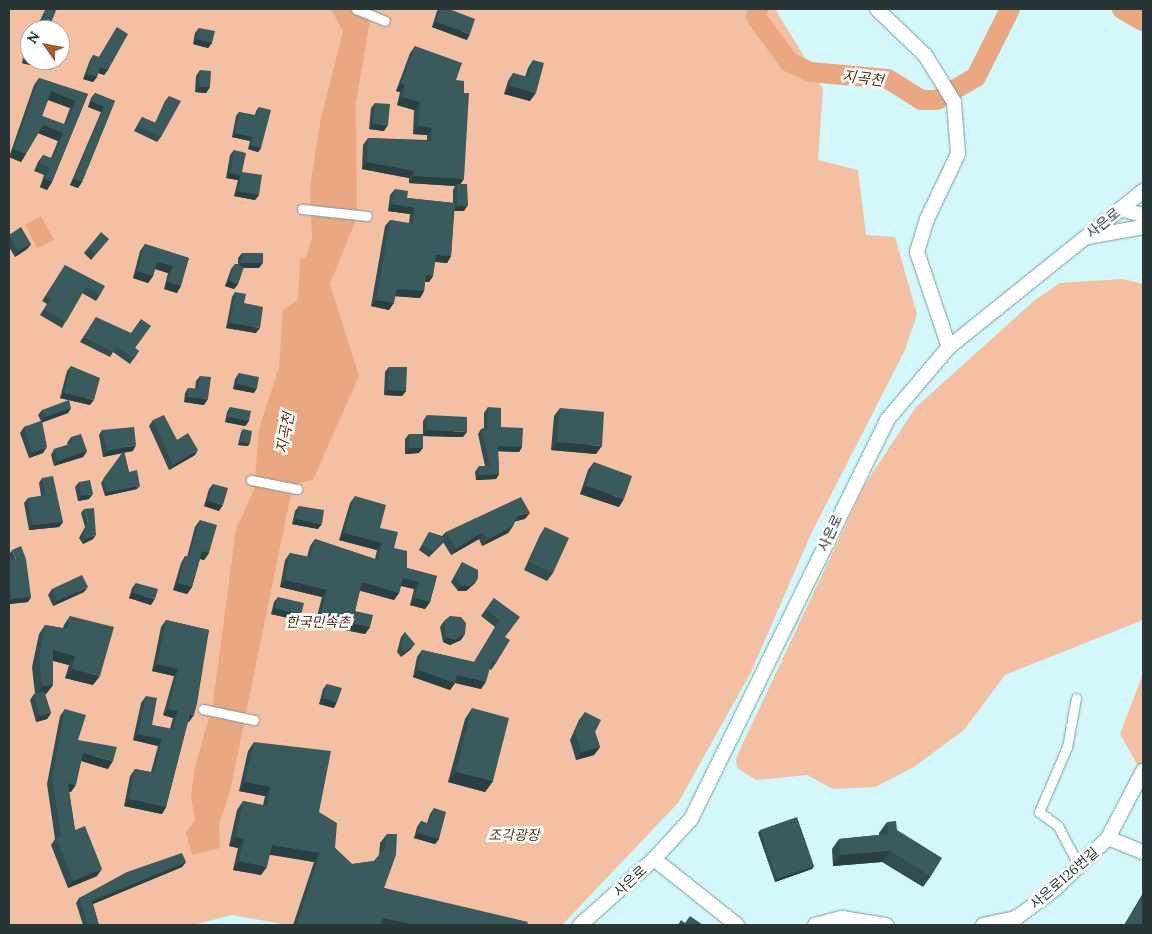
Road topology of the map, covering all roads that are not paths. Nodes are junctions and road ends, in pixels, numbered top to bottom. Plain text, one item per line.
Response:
1 (356, 9) edge
2 (877, 9) edge
3 (385, 21) dead end
4 (1143, 191) edge
5 (302, 209) dead end
6 (1120, 209) junction
7 (1143, 215) edge
8 (367, 216) dead end
9 (1143, 227) edge
10 (1086, 237) junction
11 (949, 347) junction
12 (251, 480) dead end
13 (297, 489) dead end
14 (1076, 698) dead end
15 (203, 709) dead end
16 (254, 720) dead end
17 (1143, 771) edge
18 (1108, 838) junction
19 (1143, 852) edge
20 (654, 859) junction
21 (1080, 868) junction
22 (580, 925) edge
23 (737, 925) edge
24 (815, 925) edge
25 (886, 925) edge
26 (983, 925) edge

1 - 3 street
2 - 11 main road
4 - 6 main road, 사은로
5 - 8 street
6 - 7 main road
6 - 10 main road, 사은로
9 - 10 main road
10 - 11 main road, 사은로
11 - 20 main road, 사은로
12 - 13 street
14 - 21 street
15 - 16 street
17 - 18 main road
18 - 19 main road, 사은로126번길
18 - 21 main road, 사은로126번길
20 - 22 main road, 사은로
20 - 23 main road
21 - 26 main road, 사은로126번길
24 - 25 main road

